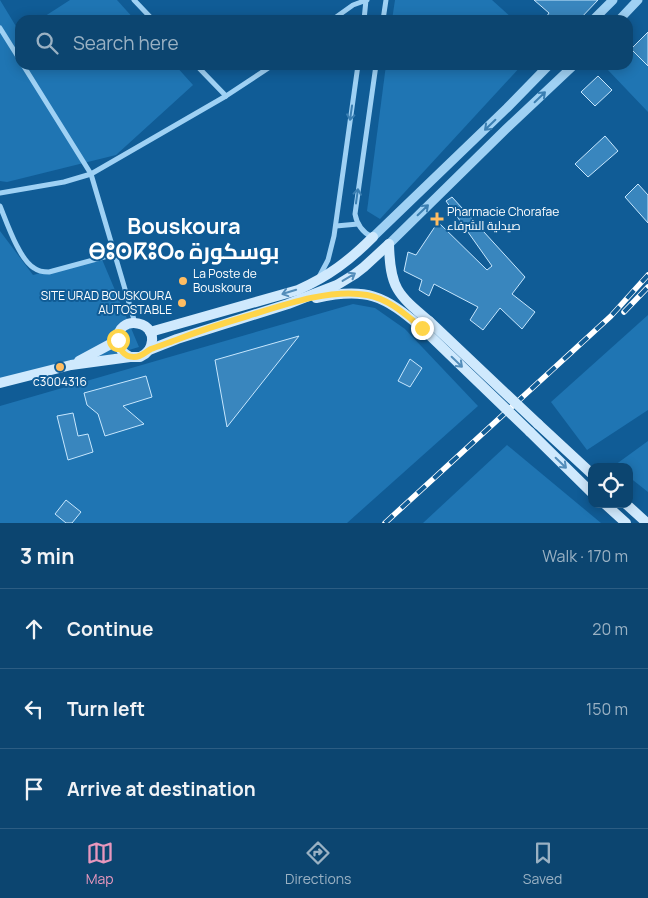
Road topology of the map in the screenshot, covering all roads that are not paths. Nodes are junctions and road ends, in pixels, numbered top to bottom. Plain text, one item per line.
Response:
1 (134, 0) edge
2 (367, 0) edge
3 (386, 0) edge
4 (613, 0) edge
5 (638, 0) edge
6 (148, 15) edge
7 (339, 15) edge
8 (365, 15) edge
9 (384, 15) edge
10 (598, 15) edge
11 (624, 15) edge
12 (0, 28) edge
13 (15, 52) edge
14 (26, 70) edge
15 (201, 70) edge
16 (265, 70) edge
17 (357, 70) edge
18 (375, 70) edge
19 (544, 70) edge
20 (569, 70) edge
21 (226, 96) junction
22 (90, 174) junction
23 (0, 193) edge
24 (0, 206) edge
25 (358, 224) junction
26 (336, 226) junction
27 (373, 237) junction
28 (389, 244) junction
29 (115, 254) junction
30 (316, 282) junction
31 (288, 304) junction
32 (135, 322) junction
33 (425, 325) junction
34 (150, 332) junction
35 (118, 340) junction
36 (149, 350) junction
37 (130, 357) junction
38 (71, 365) junction
39 (0, 383) edge
40 (588, 470) edge
41 (588, 489) edge
42 (609, 508) edge
43 (630, 508) edge
44 (626, 523) edge
45 (647, 523) edge

1 - 6 street
2 - 7 street
2 - 8 street
3 - 9 street
4 - 10 street
5 - 11 street
12 - 13 street
14 - 22 street
15 - 21 street
16 - 21 street
17 -> 26 street
25 -> 18 street
19 -> 27 street
28 -> 20 street
21 - 22 street
22 - 23 street
22 - 29 street
24 - 29 street
25 - 26 street
25 - 27 street
26 - 30 street
27 - 30 main road
31 -> 28 main road
28 - 33 main road
29 - 32 street
30 -> 34 main road
31 - 33 main road
31 - 36 main road
32 - 34 main road
32 - 35 main road
33 - 40 main road, bridge
33 -> 41 main road, bridge
34 - 36 main road
35 - 37 main road
35 - 38 main road
36 - 37 main road
37 - 38 main road
38 - 39 main road
42 - 44 main road
43 - 45 main road

